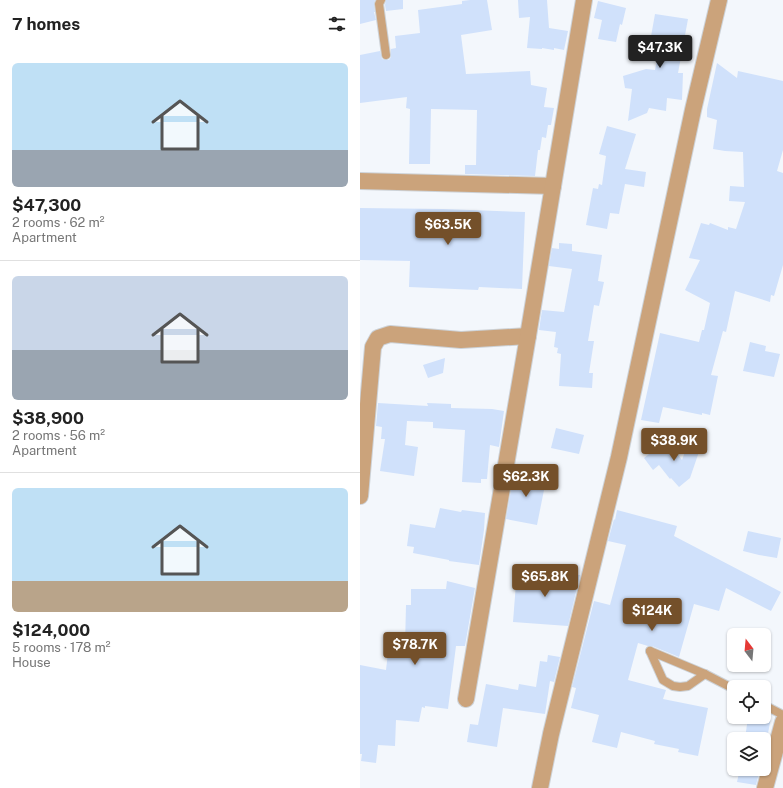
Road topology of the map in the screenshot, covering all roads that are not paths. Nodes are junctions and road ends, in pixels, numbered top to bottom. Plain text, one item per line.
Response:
1 (381, 0) edge
2 (584, 0) edge
3 (719, 0) edge
4 (386, 55) dead end
5 (360, 182) edge
6 (554, 186) junction
7 (528, 336) junction
8 (360, 496) edge
9 (705, 674) junction
10 (727, 685) edge
11 (466, 699) dead end
12 (771, 709) edge
13 (783, 715) edge
14 (783, 722) edge
15 (540, 788) edge
16 (765, 788) edge

1 - 4 lane
2 - 6 street
3 - 15 street
5 - 6 street
6 - 7 street
7 - 8 street
7 - 11 street
9 - 9 lane
9 - 10 lane
12 - 13 lane
14 - 16 street

